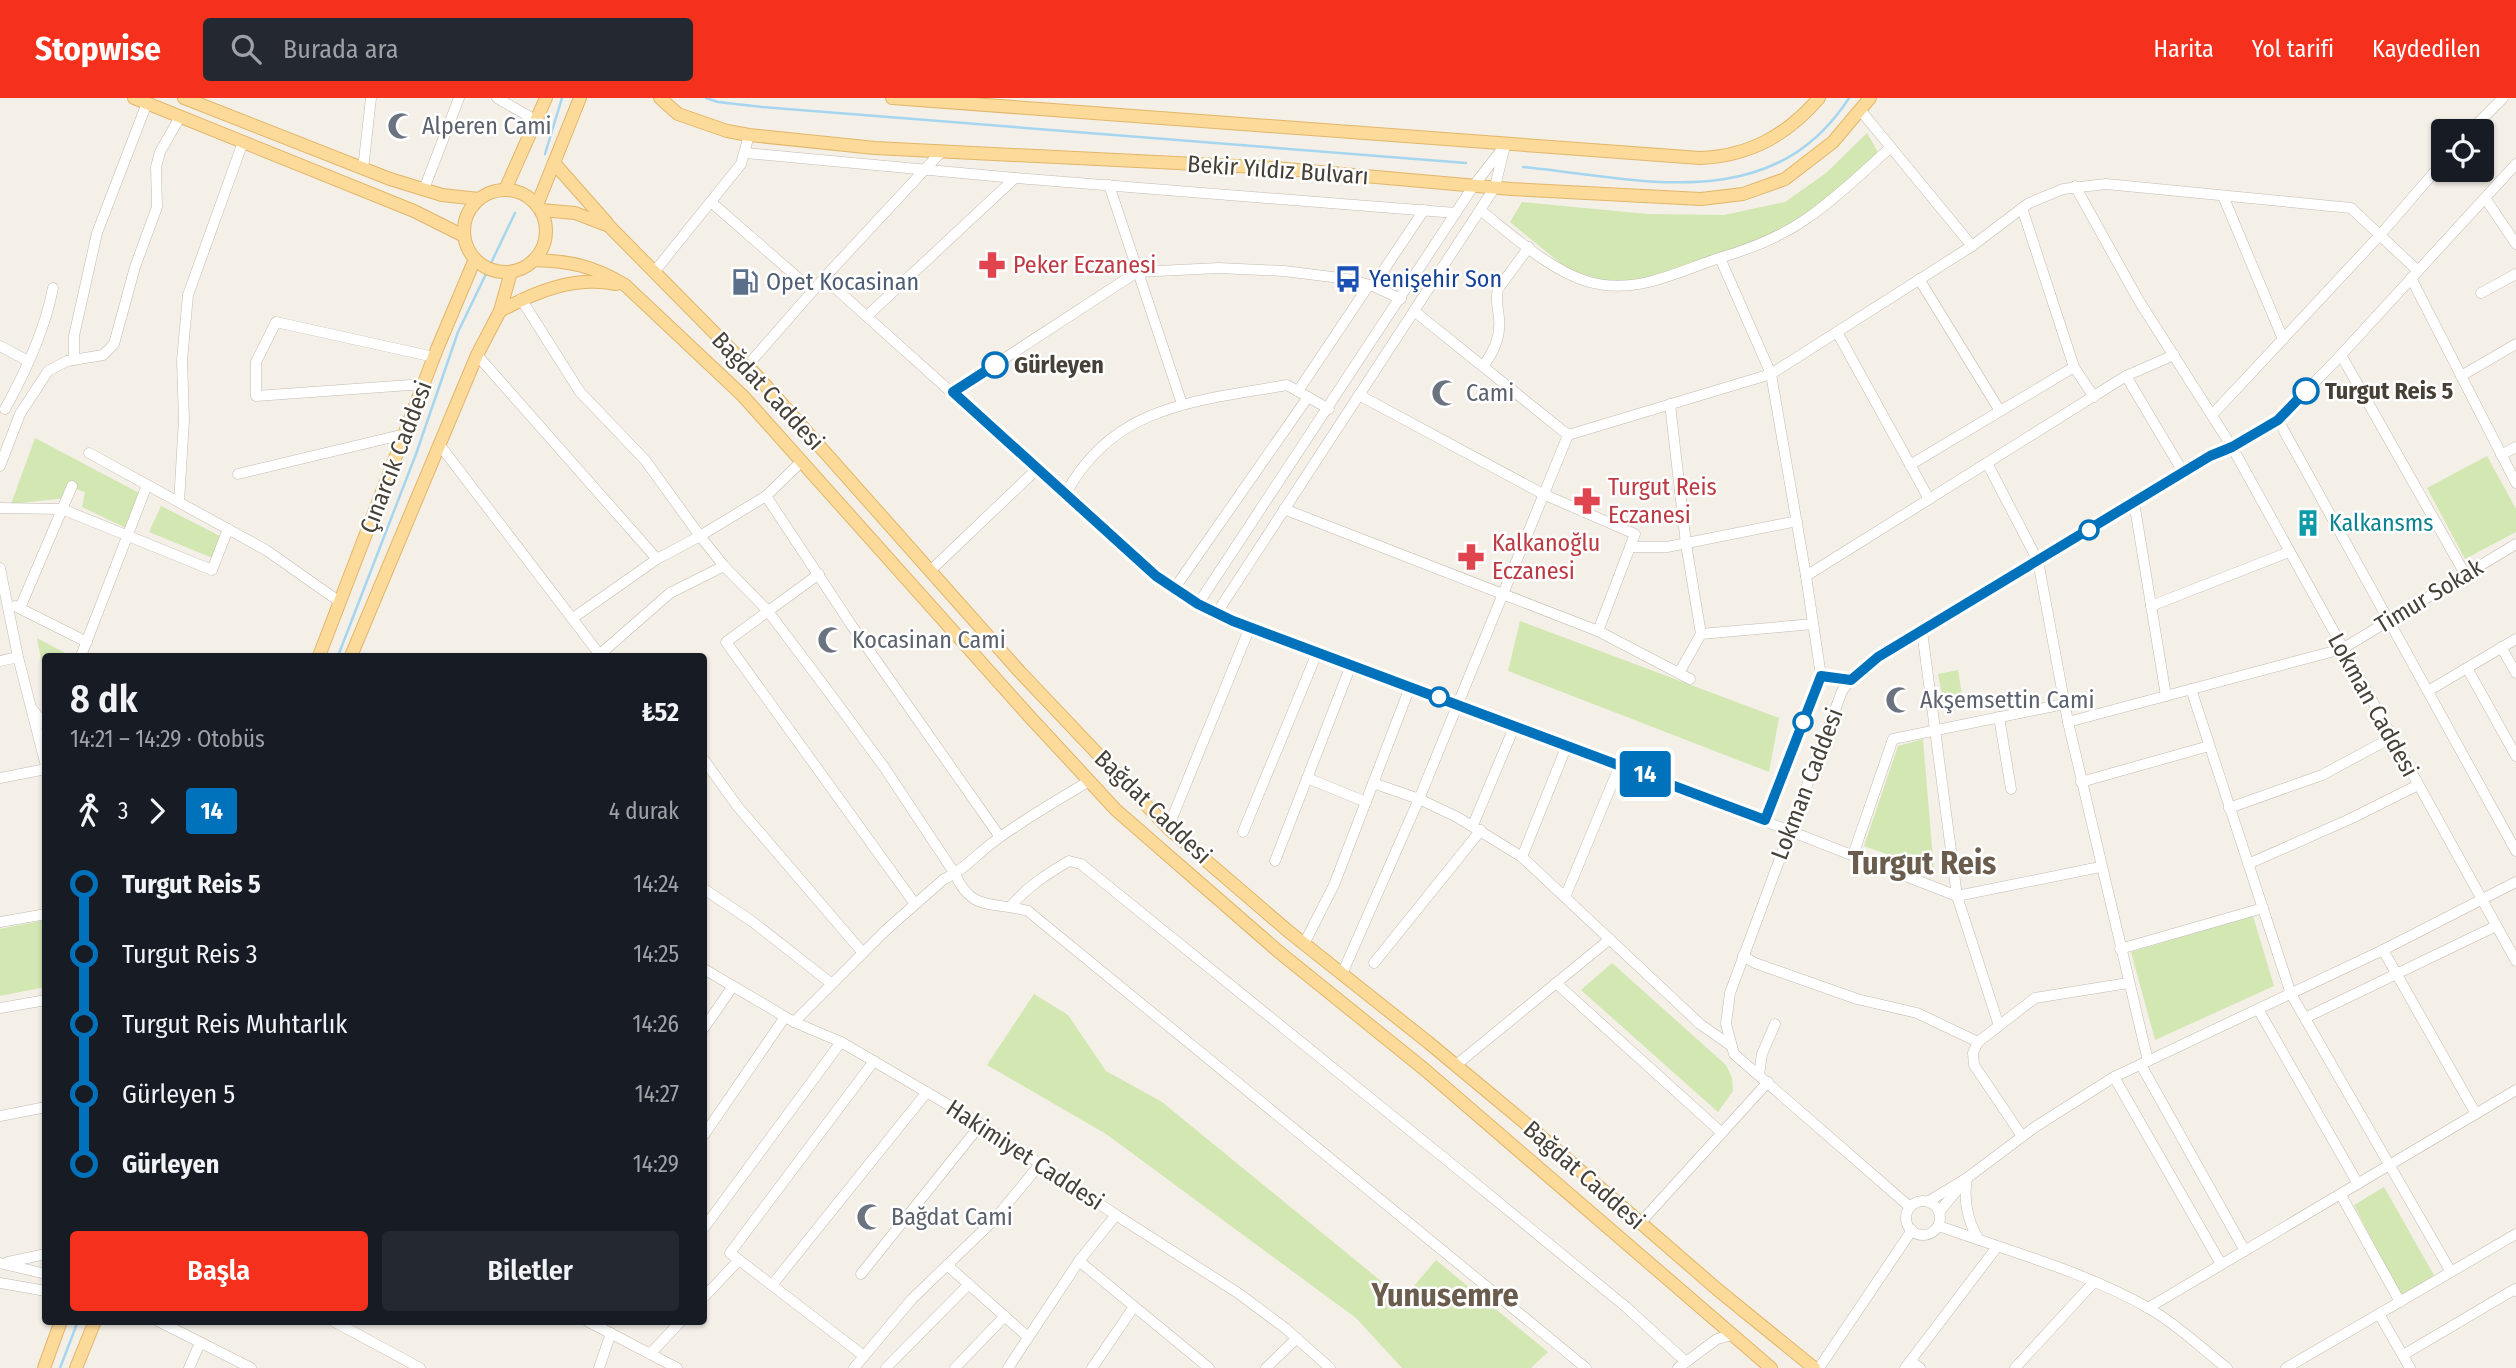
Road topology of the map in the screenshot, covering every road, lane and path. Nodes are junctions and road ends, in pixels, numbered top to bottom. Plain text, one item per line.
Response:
1 (134, 98) edge
2 (184, 98) edge
3 (372, 98) edge
4 (459, 98) edge
5 (497, 98) edge
6 (545, 98) edge
7 (580, 98) edge
8 (660, 98) edge
9 (892, 98) edge
10 (1819, 98) edge
11 (1870, 98) edge
12 (2503, 98) edge
13 (147, 103) junction
14 (1861, 111) junction
15 (180, 117) junction
16 (2482, 119) edge
17 (537, 121) junction
18 (748, 135) junction
19 (243, 142) junction
20 (1505, 145) junction
21 (1891, 147) junction
22 (941, 152) junction
23 (745, 153) junction
24 (554, 163) junction
25 (2516, 164) edge
26 (363, 169) junction
27 (923, 169) junction
28 (2431, 176) edge
29 (1015, 178) junction
30 (1109, 185) junction
31 (1474, 186) junction
32 (2076, 186) junction
33 (1495, 187) junction
34 (424, 189) junction
35 (505, 190) junction
36 (2223, 196) junction
37 (2485, 198) junction
38 (479, 199) junction
39 (711, 202) junction
40 (539, 208) junction
41 (2022, 208) junction
42 (1424, 210) junction
43 (1480, 211) junction
44 (1457, 213) junction
45 (609, 226) junction
46 (2380, 235) junction
47 (464, 236) junction
48 (2516, 244) edge
49 (1972, 246) junction
50 (1529, 247) junction
51 (1720, 258) junction
52 (475, 259) junction
53 (534, 260) junction
54 (655, 271) junction
55 (511, 272) junction
56 (1137, 272) junction
57 (2516, 274) edge
58 (2415, 275) junction
59 (824, 278) junction
60 (1919, 279) junction
61 (625, 285) junction
62 (1371, 286) junction
63 (53, 288) dead end
64 (813, 290) junction
65 (2481, 293) dead end
66 (521, 299) junction
67 (1401, 299) junction
68 (500, 311) junction
69 (1414, 311) junction
70 (867, 316) junction
71 (1837, 332) junction
72 (2283, 339) junction
73 (2516, 344) edge
74 (0, 346) edge
75 (477, 355) junction
76 (2174, 355) junction
77 (2342, 355) junction
78 (434, 357) junction
79 (74, 360) junction
80 (28, 361) junction
81 (747, 366) junction
82 (1483, 366) junction
83 (2074, 367) junction
84 (1771, 374) junction
85 (2126, 376) junction
86 (2461, 376) junction
87 (424, 384) junction
88 (1298, 391) junction
89 (953, 392) junction
90 (1359, 395) junction
91 (1308, 397) junction
92 (2094, 397) junction
93 (1182, 404) junction
94 (1670, 404) junction
95 (2, 407) edge
96 (1329, 409) junction
97 (2000, 411) junction
98 (20, 414) junction
99 (2212, 415) junction
100 (2278, 420) junction
101 (405, 434) junction
102 (1568, 435) junction
103 (439, 444) junction
104 (2232, 447) junction
105 (2516, 447) edge
106 (89, 453) dead end
107 (2501, 455) junction
108 (802, 461) junction
109 (1987, 463) junction
110 (1910, 465) junction
111 (0, 466) edge
112 (1037, 469) junction
113 (2183, 472) junction
114 (238, 474) dead end
115 (2516, 484) edge
116 (147, 485) junction
117 (72, 486) dead end
118 (1543, 494) junction
119 (1065, 495) junction
120 (766, 496) junction
121 (1930, 499) junction
122 (179, 502) junction
123 (2134, 502) junction
124 (0, 508) edge
125 (62, 509) junction
126 (1284, 509) junction
127 (1797, 521) junction
128 (228, 529) junction
129 (128, 536) junction
130 (700, 536) junction
131 (1686, 544) junction
132 (2516, 544) edge
133 (1630, 547) junction
134 (2289, 552) junction
135 (657, 558) junction
136 (2038, 561) junction
137 (724, 566) junction
138 (0, 568) edge
139 (930, 571) junction
140 (819, 574) junction
141 (2465, 575) junction
142 (1807, 576) junction
143 (2, 587) edge
144 (1174, 589) junction
145 (1502, 593) junction
146 (8, 602) junction
147 (340, 602) junction
148 (1198, 604) junction
149 (2151, 606) junction
150 (20, 608) junction
151 (767, 610) junction
152 (1216, 614) junction
153 (573, 618) junction
154 (2389, 620) junction
155 (1813, 624) junction
156 (1250, 627) junction
157 (1598, 631) junction
158 (1922, 631) junction
159 (1701, 634) junction
160 (2516, 639) edge
161 (87, 642) junction
162 (2501, 648) junction
163 (2342, 649) junction
164 (82, 653) edge
165 (320, 653) edge
166 (353, 653) edge
167 (597, 653) edge
168 (602, 653) edge
169 (1317, 653) junction
170 (18, 657) junction
171 (0, 661) edge
172 (1351, 665) junction
173 (2467, 668) junction
174 (1679, 673) junction
175 (2516, 673) edge
176 (1821, 676) junction
177 (1690, 679) dead end
178 (1851, 680) junction
179 (1410, 687) junction
180 (2191, 690) junction
181 (2428, 691) junction
182 (2166, 696) junction
183 (1456, 704) junction
184 (2064, 704) junction
185 (30, 706) junction
186 (1999, 717) junction
187 (42, 721) edge
188 (2068, 722) junction
189 (1515, 725) junction
190 (1937, 730) junction
191 (2391, 738) junction
192 (1567, 745) junction
193 (2209, 746) junction
194 (42, 752) edge
195 (2516, 756) edge
196 (707, 764) edge
197 (1620, 765) junction
198 (42, 769) edge
199 (0, 778) edge
200 (1307, 778) junction
201 (1089, 781) junction
202 (2081, 782) junction
203 (1373, 783) junction
204 (2418, 785) junction
205 (2011, 789) dead end
206 (1419, 799) junction
207 (1366, 802) junction
208 (2230, 808) junction
209 (1765, 820) junction
210 (1168, 828) junction
211 (1477, 828) junction
212 (1790, 830) junction
213 (1243, 832) dead end
214 (1000, 837) junction
215 (2516, 851) edge
216 (1853, 855) junction
217 (1522, 856) junction
218 (1275, 861) dead end
219 (2248, 864) junction
220 (2100, 867) junction
221 (955, 874) junction
222 (2516, 882) edge
223 (707, 891) edge
224 (1957, 896) junction
225 (1565, 897) junction
226 (2482, 901) junction
227 (915, 904) junction
228 (1011, 906) junction
229 (2263, 908) junction
230 (42, 915) edge
231 (0, 922) edge
232 (2496, 926) junction
233 (1610, 939) junction
234 (1304, 944) junction
235 (2120, 949) junction
236 (2383, 950) junction
237 (863, 953) junction
238 (1743, 956) junction
239 (2516, 961) edge
240 (1374, 963) dead end
241 (707, 971) edge
242 (1342, 974) junction
243 (2397, 974) junction
244 (1556, 983) junction
245 (2129, 983) junction
246 (832, 984) junction
247 (733, 986) junction
248 (2291, 993) junction
249 (42, 1001) edge
250 (0, 1008) edge
251 (2258, 1009) junction
252 (2305, 1018) junction
253 (789, 1019) junction
254 (707, 1024) edge
255 (1775, 1024) dead end
256 (1999, 1026) junction
257 (841, 1042) junction
258 (1978, 1042) junction
259 (1730, 1045) junction
260 (874, 1061) junction
261 (2144, 1063) junction
262 (1456, 1065) junction
263 (1759, 1075) junction
264 (2114, 1077) junction
265 (1768, 1082) junction
266 (2516, 1090) edge
267 (927, 1092) junction
268 (42, 1108) edge
269 (2476, 1114) junction
270 (0, 1115) edge
271 (981, 1124) junction
272 (707, 1131) edge
273 (1722, 1133) junction
274 (2022, 1136) junction
275 (1040, 1164) junction
276 (2388, 1166) junction
277 (1967, 1178) junction
278 (2358, 1184) junction
279 (2341, 1195) junction
280 (1930, 1201) junction
281 (1910, 1207) junction
282 (1940, 1212) junction
283 (1116, 1215) junction
284 (1640, 1223) junction
285 (707, 1224) edge
286 (1939, 1226) junction
287 (1912, 1230) junction
288 (2516, 1234) edge
289 (1979, 1240) junction
290 (1997, 1247) junction
291 (2245, 1251) junction
292 (42, 1255) edge
293 (739, 1260) junction
294 (1079, 1261) junction
295 (0, 1263) edge
296 (2221, 1264) junction
297 (947, 1265) junction
298 (2451, 1272) junction
299 (42, 1273) edge
300 (861, 1274) dead end
301 (2094, 1282) junction
302 (0, 1283) edge
303 (969, 1284) junction
304 (772, 1286) junction
305 (42, 1290) edge
306 (2516, 1291) edge
307 (707, 1294) edge
308 (2400, 1302) junction
309 (1133, 1308) junction
310 (2148, 1308) junction
311 (2379, 1314) junction
312 (1005, 1316) junction
313 (60, 1325) edge
314 (93, 1325) edge
315 (166, 1325) edge
316 (340, 1325) edge
317 (599, 1325) edge
318 (677, 1325) edge
319 (611, 1333) junction
320 (1732, 1335) junction
321 (1028, 1337) junction
322 (1297, 1338) junction
323 (201, 1343) junction
324 (650, 1354) junction
325 (2403, 1355) junction
326 (864, 1356) junction
327 (1907, 1364) edge
328 (1682, 1365) edge
329 (44, 1368) edge
330 (76, 1368) edge
331 (190, 1368) edge
332 (251, 1368) edge
333 (420, 1368) edge
334 (599, 1368) edge
335 (677, 1368) edge
336 (854, 1368) edge
337 (886, 1368) edge
338 (954, 1368) edge
339 (1008, 1368) edge
340 (1092, 1368) edge
341 (1209, 1368) edge
342 (1266, 1368) edge
343 (1330, 1368) edge
344 (1586, 1368) edge
345 (1771, 1368) edge
346 (1817, 1368) edge
347 (1920, 1368) edge
348 (2015, 1368) edge
349 (2227, 1368) edge
350 (2286, 1368) edge
351 (2410, 1368) edge

1 - 13 main road
2 - 26 main road
3 - 26 street
4 - 34 street
5 - 17 street
6 - 17 main road
7 - 24 main road
8 - 18 main road, Bekir Yıldız Bulvarı
9 - 20 main road, Bekir Yıldız Bulvarı
10 - 20 main road, Bekir Yıldız Bulvarı
11 - 14 main road, Bekir Yıldız Bulvarı
12 - 16 street
13 - 15 main road
13 - 79 street
14 - 21 street
14 - 33 main road, Bekir Yıldız Bulvarı
15 - 19 main road
15 - 79 street
17 - 35 main road
18 - 22 main road, Bekir Yıldız Bulvarı
18 - 23 street
19 - 47 main road
19 - 122 street
20 - 31 street
20 - 33 street
21 - 49 street
21 - 51 street
22 - 27 street
22 - 31 main road, Bekir Yıldız Bulvarı
23 - 27 street
23 - 39 street
24 - 40 main road
24 - 45 main road
25 - 37 street, Lokman Caddesi
26 - 34 main road
27 - 29 street
27 - 59 street
28 - 46 street
29 - 30 street
29 - 70 street
30 - 42 street
30 - 56 street
31 - 33 main road, Bekir Yıldız Bulvarı
31 - 44 street
32 - 36 street
32 - 41 street
32 - 76 street
33 - 43 street
34 - 38 main road
35 - 38 main road
35 - 40 main road
36 - 46 street
36 - 72 street
37 - 48 street
37 - 58 street, Lokman Caddesi
38 - 47 main road
39 - 54 street
39 - 64 street
40 - 45 main road, Bağdat Caddesi
40 - 53 main road
41 - 49 street
41 - 83 street
42 - 44 street
42 - 62 street
43 - 50 street
43 - 69 street
44 - 67 street
45 - 54 main road, Bağdat Caddesi
46 - 58 street
46 - 72 street
47 - 52 main road
49 - 60 street
50 - 51 street
50 - 82 street
51 - 84 street
52 - 55 main road
52 - 78 main road, Çınarcık Caddesi
53 - 55 main road
53 - 61 main road, Bağdat Caddesi
54 - 81 main road, Bağdat Caddesi
55 - 68 main road, Çınarcık Caddesi
56 - 62 street
56 - 89 street
56 - 93 street
57 - 65 street
58 - 77 street, Lokman Caddesi
58 - 86 street
59 - 64 street
59 - 70 street
60 - 71 street
60 - 97 street
61 - 66 main road
61 - 108 main road, Bağdat Caddesi
62 - 67 street
62 - 88 street
63 - 80 street
64 - 81 street
66 - 68 main road
66 - 130 street
67 - 96 street
68 - 75 main road, Çınarcık Caddesi
69 - 82 street
69 - 90 street
70 - 89 street
71 - 84 street
71 - 110 street
72 - 99 street
73 - 86 street
74 - 80 street
75 - 103 main road, Çınarcık Caddesi
75 - 135 street
76 - 85 street
76 - 99 street
77 - 100 street, Lokman Caddesi
77 - 141 street
78 - 87 main road, Çınarcık Caddesi
78 - 87 street
79 - 98 street
80 - 95 street
81 - 139 main road, Bağdat Caddesi
82 - 102 street
83 - 92 street
83 - 97 street
84 - 94 street
84 - 127 street
85 - 92 street
85 - 113 street
86 - 107 street
87 - 101 main road, Çınarcık Caddesi
88 - 91 street
88 - 93 street
89 - 112 street
90 - 118 street
90 - 126 street
91 - 96 street
91 - 144 street
92 - 109 street
93 - 119 street
94 - 102 street
94 - 131 street
95 - 98 street
96 - 148 street
97 - 110 street
98 - 111 street
99 - 104 street
100 - 104 street, Lokman Caddesi
100 - 154 street
101 - 114 street
101 - 147 main road, Çınarcık Caddesi
102 - 118 street
103 - 153 street
103 - 166 main road, Çınarcık Caddesi
104 - 113 street, Lokman Caddesi
104 - 134 street, Lokman Caddesi
105 - 107 street
106 - 116 street
107 - 115 street
108 - 120 street
108 - 201 main road, Bağdat Caddesi
109 - 121 street
109 - 136 street
110 - 121 street
112 - 119 street
112 - 139 street
113 - 123 street, Lokman Caddesi
116 - 122 street
116 - 129 street
117 - 125 street
118 - 133 street
118 - 145 street
119 - 144 street
120 - 130 street
120 - 140 street
121 - 142 street
122 - 128 street
123 - 136 street, Lokman Caddesi
123 - 149 street
124 - 125 street
125 - 129 street
125 - 150 street
126 - 145 street
126 - 152 street
127 - 131 street
127 - 142 street
128 - 129 street
128 - 147 street
129 - 161 street
130 - 135 street
130 - 137 street
131 - 133 street
131 - 159 street
132 - 141 street, Timur Sokak
133 - 157 street
134 - 149 street
134 - 163 street, Lokman Caddesi
135 - 153 street
136 - 158 street, Lokman Caddesi
136 - 184 street
137 - 151 street
137 - 168 street
138 - 143 street
139 - 210 main road, Bağdat Caddesi
140 - 151 street
140 - 214 street
141 - 154 street, Timur Sokak
142 - 155 street
143 - 146 street
144 - 148 street
145 - 157 street
145 - 183 street
146 - 150 street
146 - 170 street
147 - 165 main road, Çınarcık Caddesi
148 - 152 street
149 - 182 street
150 - 161 street
151 - 221 street
151 - 227 street
152 - 156 street
153 - 167 street
154 - 163 street, Timur Sokak
154 - 181 street
155 - 159 street
155 - 176 street
156 - 169 street
156 - 210 street
157 - 174 street
158 - 178 street, Lokman Caddesi
158 - 190 street
159 - 174 street
160 - 162 street
161 - 164 street
162 - 173 street
162 - 175 street
163 - 180 street, Timur Sokak
163 - 191 street, Lokman Caddesi
169 - 172 street
169 - 213 street
170 - 171 street
170 - 185 street
172 - 179 street
172 - 200 street
173 - 181 street
173 - 195 street
174 - 177 street
176 - 178 street
176 - 209 street
178 - 212 street, Lokman Caddesi
179 - 183 street
179 - 203 street
180 - 182 street, Timur Sokak
180 - 193 street
181 - 215 street
182 - 188 street, Timur Sokak
183 - 189 street
183 - 206 street
184 - 186 street
184 - 188 street
185 - 187 street
185 - 194 street
186 - 190 street
186 - 205 street
188 - 202 street
189 - 192 street
189 - 211 street
190 - 216 street
190 - 224 street
191 - 204 street, Lokman Caddesi
191 - 208 street
192 - 197 street
192 - 217 street
193 - 202 street
193 - 208 street
196 - 237 street
197 - 209 street
197 - 225 street
198 - 199 street
200 - 207 street
200 - 218 street
201 - 214 street
201 - 320 main road, Bağdat Caddesi
202 - 220 street
203 - 206 street
203 - 207 street
204 - 219 street
204 - 226 street, Lokman Caddesi
206 - 211 street
206 - 242 street
207 - 234 street
208 - 219 street
209 - 212 street
210 - 234 main road, Bağdat Caddesi
211 - 217 street
211 - 240 street
212 - 216 street
212 - 238 street, Lokman Caddesi
214 - 221 street
216 - 224 street
217 - 225 street
219 - 229 street
220 - 224 street
220 - 235 street
221 - 227 street
221 - 228 street
222 - 226 street
223 - 246 street
224 - 256 street
225 - 233 street
226 - 232 street, Lokman Caddesi
226 - 236 street
227 - 237 street
228 - 328 street
228 - 344 street
229 - 235 street
229 - 248 street
230 - 231 street
232 - 239 street, Lokman Caddesi
232 - 243 street
233 - 244 street
233 - 259 street
234 - 242 main road, Bağdat Caddesi
235 - 245 street
236 - 243 street
236 - 248 street
237 - 246 street
238 - 258 street
238 - 259 street, Lokman Caddesi
241 - 247 street, Hakimiyet Caddesi
242 - 262 main road, Bağdat Caddesi
243 - 252 street
243 - 269 street
244 - 262 street
244 - 273 street
245 - 256 street
245 - 261 street
246 - 253 street
247 - 253 street, Hakimiyet Caddesi
247 - 254 street
248 - 251 street
248 - 252 street
249 - 250 street
251 - 261 street
251 - 278 street
252 - 276 street
253 - 257 street, Hakimiyet Caddesi
253 - 272 street
255 - 263 street
256 - 258 street
257 - 260 street, Hakimiyet Caddesi
257 - 285 street
258 - 274 street
259 - 263 street
260 - 267 street, Hakimiyet Caddesi
260 - 293 street
261 - 264 street
261 - 291 street
262 - 284 main road, Bağdat Caddesi
263 - 265 street
264 - 274 street
264 - 296 street
265 - 273 street
265 - 281 street
266 - 269 street
267 - 271 street, Hakimiyet Caddesi
267 - 304 street
268 - 270 street
269 - 276 street
271 - 275 street, Hakimiyet Caddesi
271 - 300 street
273 - 284 street
274 - 277 street
275 - 283 street, Hakimiyet Caddesi
275 - 297 street
276 - 278 street
276 - 298 street
277 - 280 street
277 - 282 street
277 - 289 street
278 - 279 street
279 - 291 street
279 - 308 street
280 - 281 street
280 - 282 street
281 - 287 street
282 - 286 street
283 - 294 street
283 - 322 street, Hakimiyet Caddesi
284 - 346 main road, Bağdat Caddesi
286 - 287 street
286 - 289 street
287 - 346 street
288 - 298 street
289 - 290 street
290 - 301 street
290 - 327 street
291 - 296 street
292 - 295 street
293 - 304 street
293 - 307 street
294 - 309 street
294 - 321 street
295 - 299 street
296 - 310 street
297 - 303 street
297 - 326 street
298 - 308 street
301 - 310 street
301 - 348 street
302 - 305 street
303 - 312 street
303 - 337 street
304 - 326 street
306 - 325 street
308 - 311 street
309 - 340 street
309 - 341 street
310 - 349 street
311 - 325 street
311 - 350 street
312 - 321 street
312 - 338 street
313 - 329 main road
314 - 330 main road
315 - 323 street
316 - 333 street
317 - 319 street
318 - 324 street
319 - 324 street
319 - 334 street
320 - 328 street
320 - 345 main road, Bağdat Caddesi
321 - 339 street
322 - 342 street
322 - 343 street, Hakimiyet Caddesi
323 - 331 street
323 - 332 street
324 - 335 street
325 - 351 street
326 - 336 street
327 - 347 street

